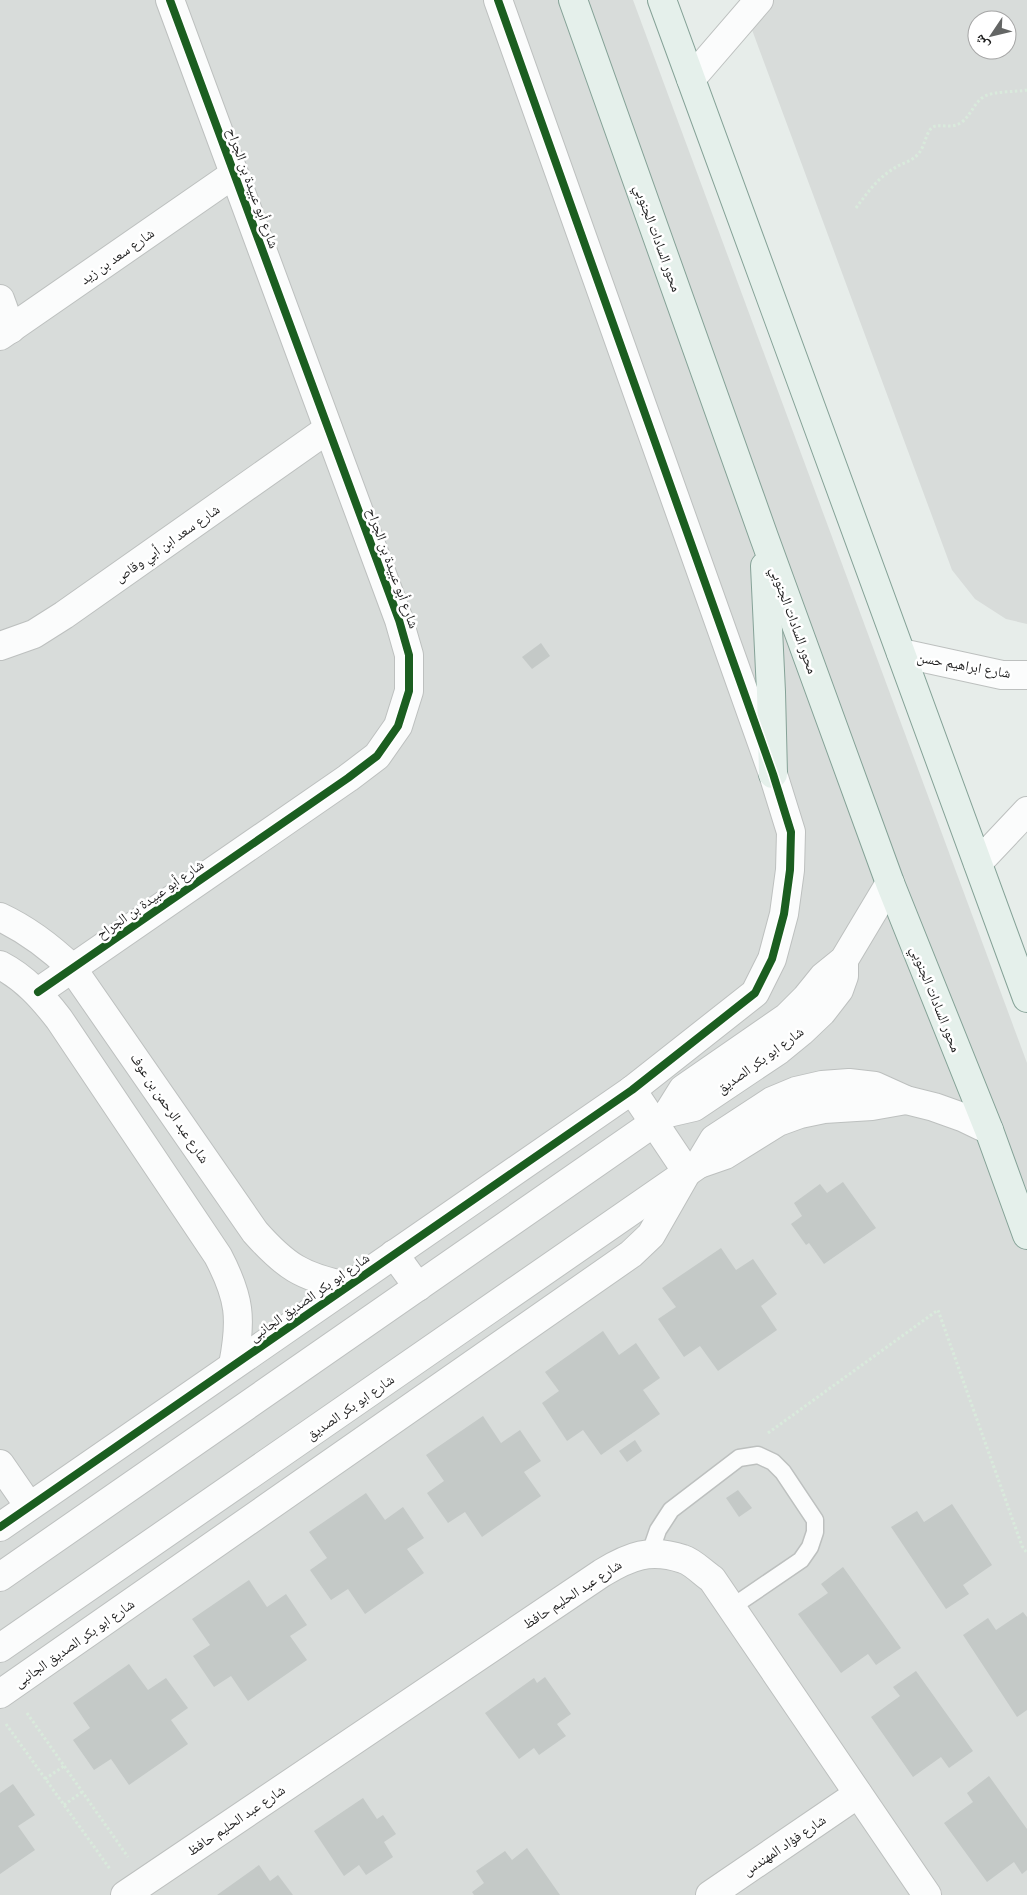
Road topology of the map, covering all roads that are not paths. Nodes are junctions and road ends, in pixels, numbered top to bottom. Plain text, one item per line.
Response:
1 (170, 0) edge
2 (498, 0) edge
3 (573, 0) edge
4 (662, 0) edge
5 (759, 0) edge
6 (691, 79) junction
7 (234, 174) junction
8 (0, 299) edge
9 (6, 333) edge
10 (328, 429) junction
11 (764, 537) junction
12 (0, 646) edge
13 (901, 653) junction
14 (1027, 675) edge
15 (773, 774) junction
16 (1027, 811) edge
17 (978, 863) junction
18 (890, 884) junction
19 (0, 917) edge
20 (0, 965) edge
21 (72, 968) junction
22 (38, 992) junction
23 (1027, 998) edge
24 (632, 1090) junction
25 (661, 1118) junction
26 (989, 1130) junction
27 (693, 1168) junction
28 (1027, 1235) edge
29 (394, 1254) junction
30 (346, 1286) junction
31 (418, 1287) junction
32 (233, 1365) junction
33 (0, 1464) edge
34 (29, 1506) junction
35 (0, 1526) edge
36 (650, 1553) junction
37 (0, 1577) edge
38 (732, 1607) junction
39 (0, 1648) edge
40 (5, 1691) edge
41 (858, 1794) junction
42 (131, 1891) edge
43 (710, 1895) edge
44 (927, 1895) edge

1 - 7 street, شارع أبو عبيدة بن الجراح
2 - 15 street, شارع ابو بكر الصديق الجانبى
3 - 11 main road, محور السادات الجنوبي
4 - 6 main road
5 - 6 street
6 - 13 main road
7 - 9 street, شارع سعد بن زيد
7 - 10 street, شارع أبو عبيدة بن الجراح
8 - 9 street
10 - 12 street, شارع سعد ابن أبي وقاص
10 - 21 street, شارع أبو عبيدة بن الجراح
11 - 15 main road
11 - 18 main road, محور السادات الجنوبي
13 - 14 street, شارع ابراهيم حسن
13 - 17 main road
15 - 24 street, شارع ابو بكر الصديق الجانبى
16 - 17 street
17 - 23 main road
18 - 25 street, شارع ابو بكر الصديق
18 - 26 main road, محور السادات الجنوبي
19 - 21 street, شارع عبد الرحمن بن عوف
20 - 22 street
21 - 22 street, شارع أبو عبيدة بن الجراح
21 - 30 street, شارع عبد الرحمن بن عوف
22 - 32 street
24 - 25 street
24 - 29 street, شارع ابو بكر الصديق الجانبى
25 - 27 street
25 - 31 street, شارع ابو بكر الصديق
26 - 27 street, شارع ابو بكر الصديق
26 - 28 main road, محور السادات الجنوبي
27 - 39 street, شارع ابو بكر الصديق
27 - 40 street, شارع ابو بكر الصديق الجانبى
29 - 30 street, شارع ابو بكر الصديق الجانبى
29 - 31 street
30 - 32 street, شارع ابو بكر الصديق الجانبى
31 - 37 street, شارع ابو بكر الصديق
32 - 34 street, شارع ابو بكر الصديق الجانبى
33 - 34 street
34 - 35 street, شارع ابو بكر الصديق الجانبى
36 - 38 street, شارع عبد الحليم حافظ
36 - 38 lane
36 - 42 street, شارع عبد الحليم حافظ
38 - 41 street, شارع عبد الحليم حافظ
41 - 43 street, شارع فؤاد المهندس
41 - 44 street, شارع عبد الحليم حافظ

